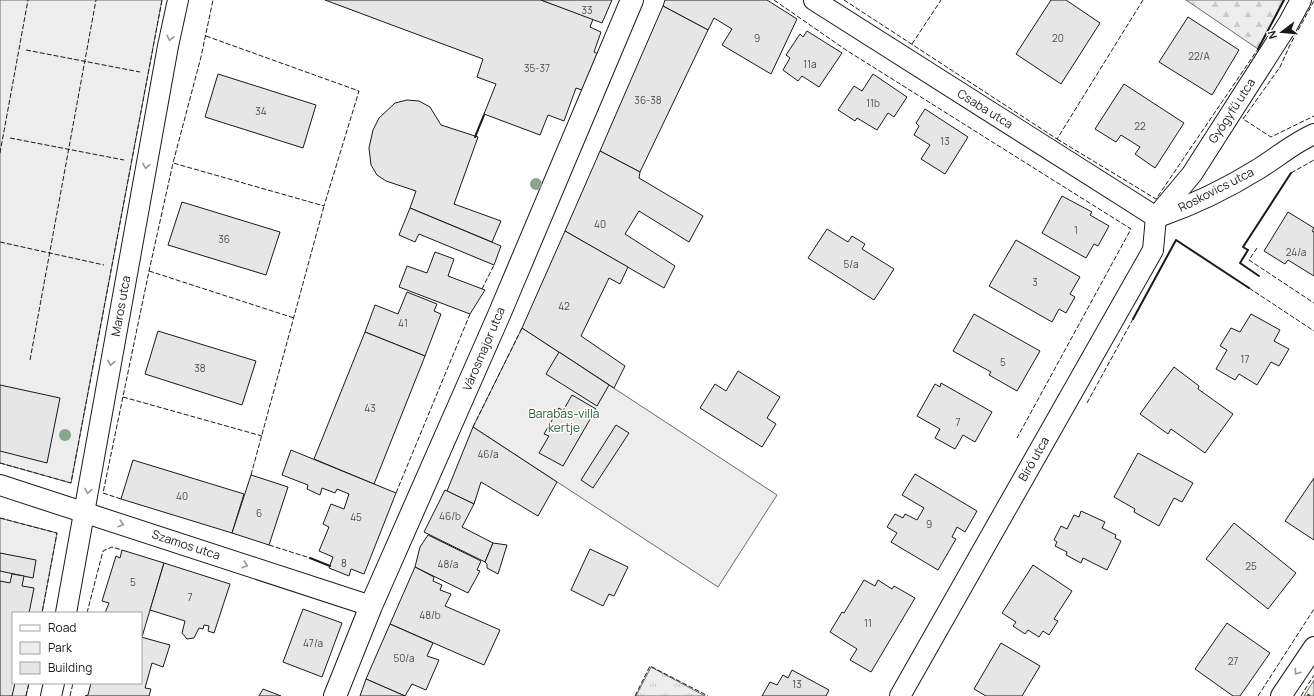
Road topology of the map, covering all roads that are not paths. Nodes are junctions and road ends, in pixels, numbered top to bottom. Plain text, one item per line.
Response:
1 (178, 0) edge
2 (632, 0) edge
3 (814, 0) edge
4 (1301, 0) edge
5 (1314, 134) edge
6 (1156, 217) junction
7 (0, 485) edge
8 (84, 512) junction
9 (371, 606) junction
10 (66, 612) edge
11 (1314, 647) edge
12 (54, 684) edge
13 (51, 696) edge
14 (335, 696) edge
15 (900, 696) edge
16 (1281, 696) edge

1 -> 8 street, Maros utca
2 - 9 street, Városmajor utca
3 - 6 street, Csaba utca
4 - 6 street, Gyógyfű utca
5 - 6 street, Roskovics utca
6 - 15 street, Bíró utca
7 - 8 street, Szamos utca
8 -> 9 street, Szamos utca
8 - 10 street, Maros utca
9 - 14 street, Városmajor utca
11 -> 16 street
12 - 13 street

